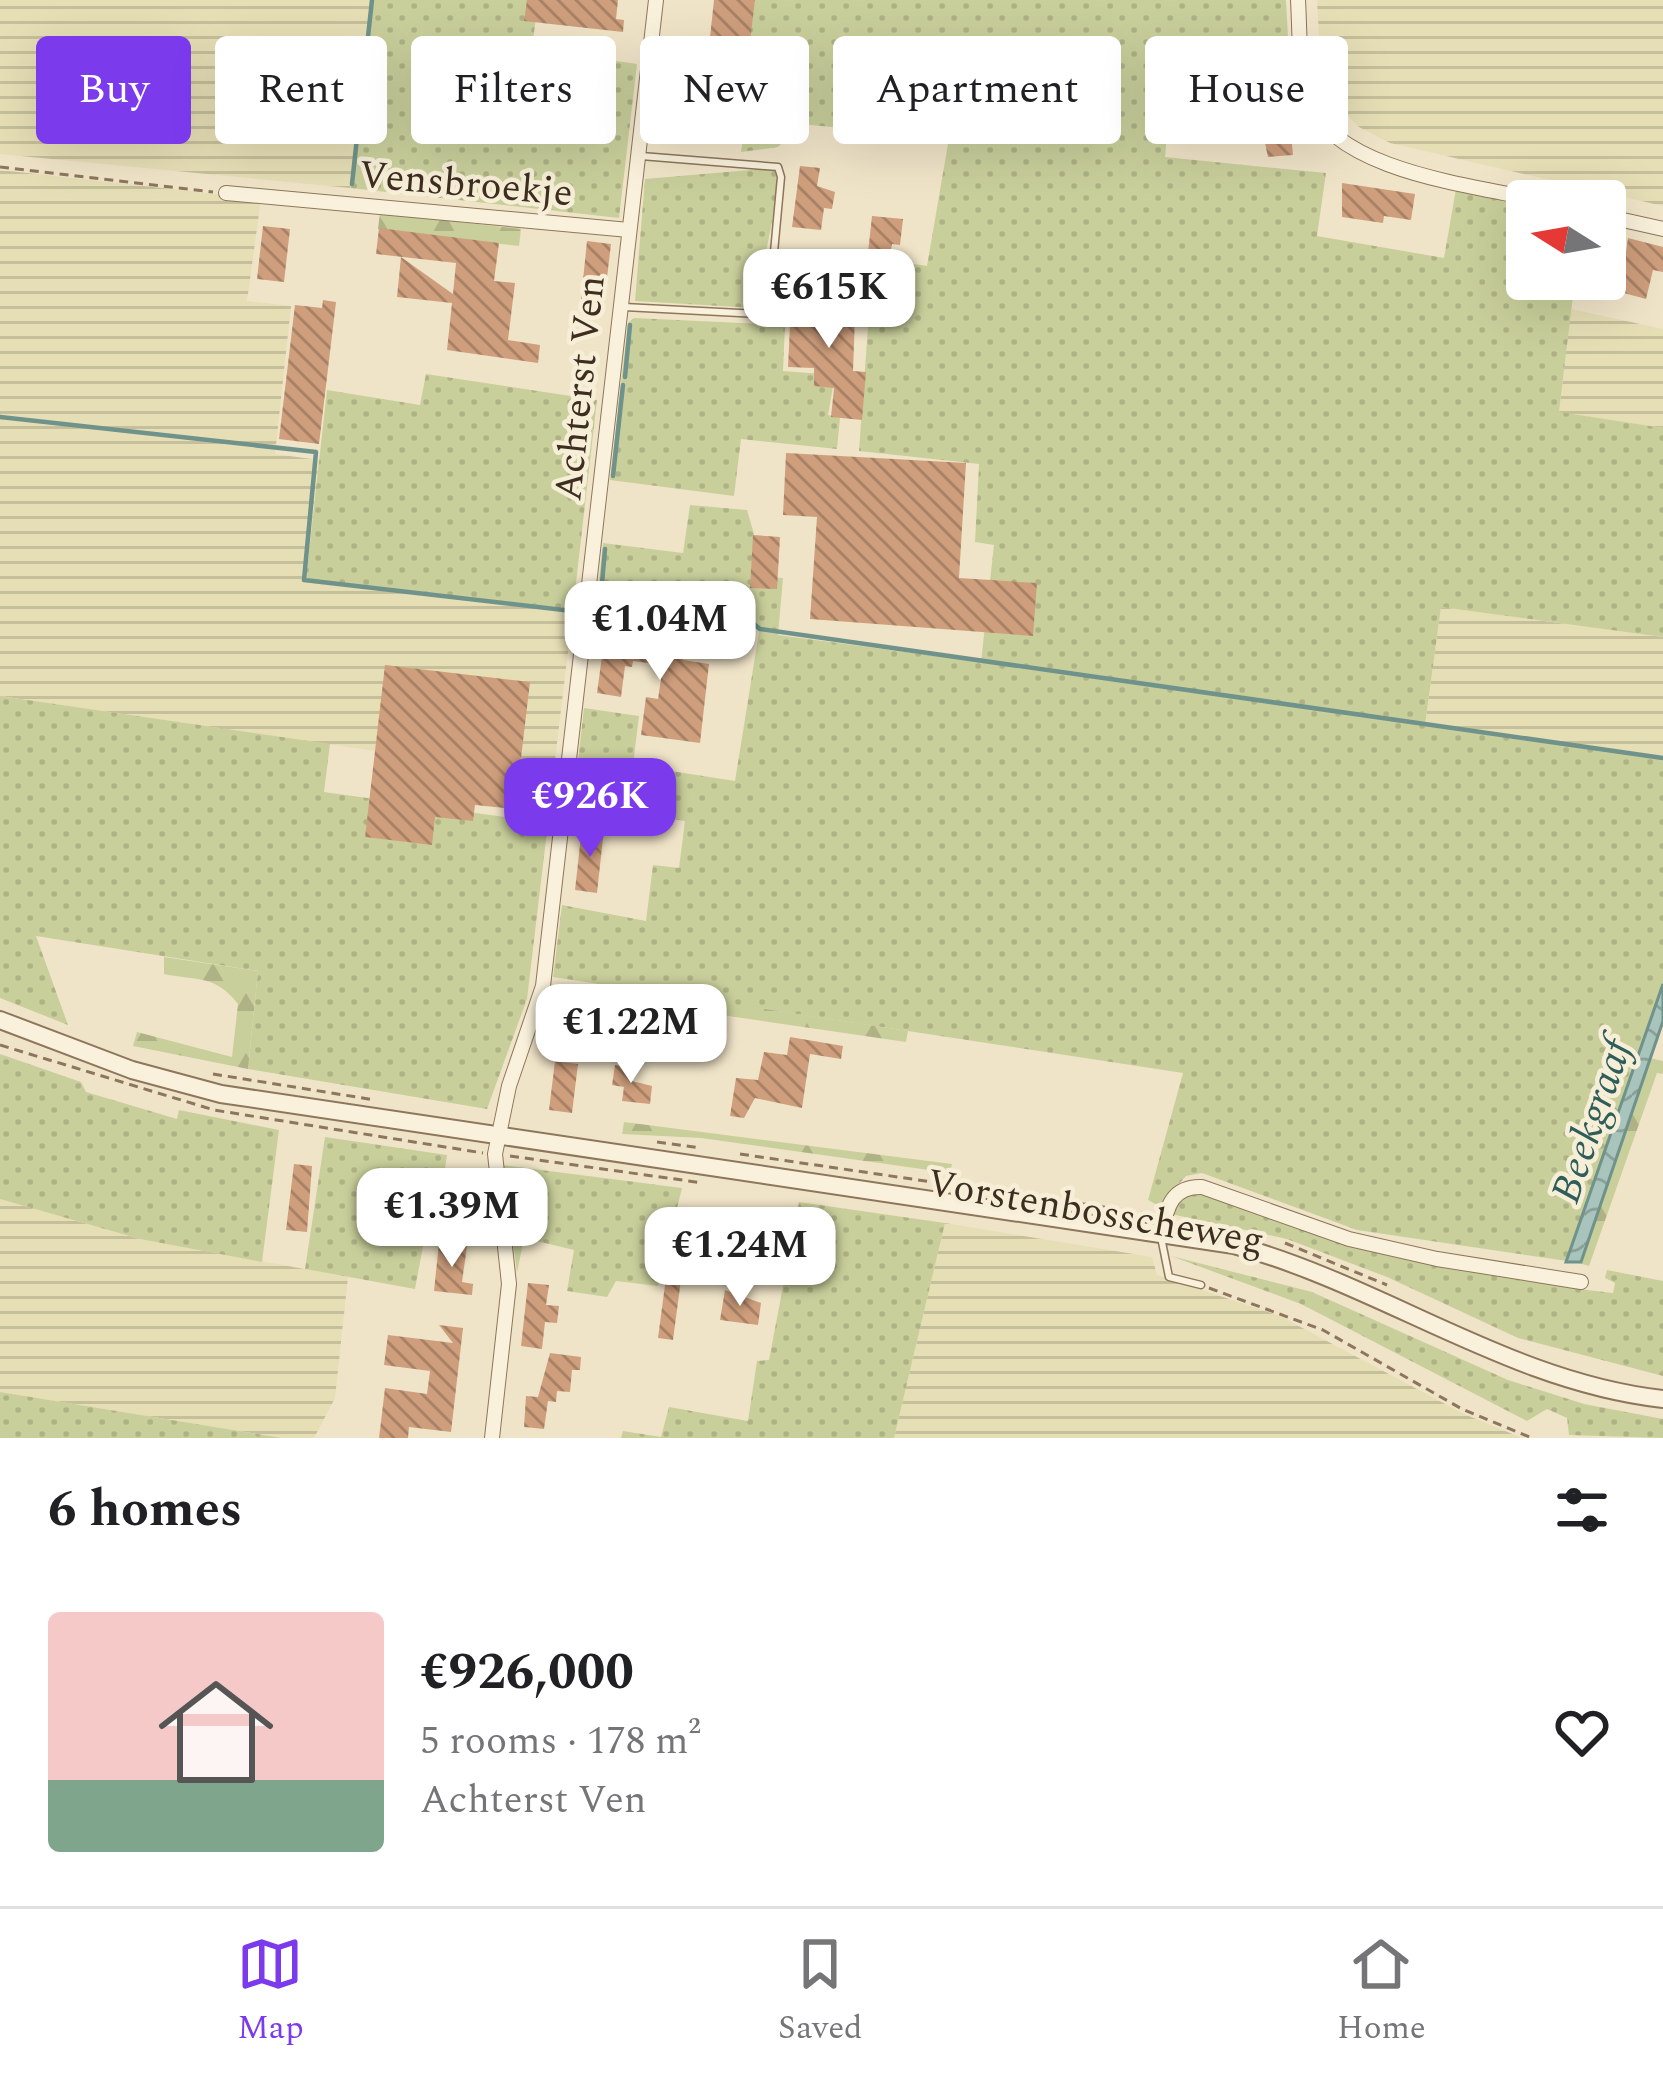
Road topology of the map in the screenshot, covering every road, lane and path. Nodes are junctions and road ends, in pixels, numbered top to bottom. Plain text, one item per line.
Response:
1 (656, 0) edge
2 (1298, 0) edge
3 (638, 156) junction
4 (0, 167) edge
5 (1506, 192) edge
6 (226, 194) joint
7 (1626, 221) edge
8 (629, 230) junction
9 (1663, 230) edge
10 (620, 306) junction
11 (0, 1020) edge
12 (0, 1045) edge
13 (80, 1073) dead end
14 (497, 1145) junction
15 (707, 1183) dead end
16 (1161, 1233) junction
17 (1582, 1282) dead end
18 (1201, 1285) joint
19 (1663, 1399) edge
20 (492, 1438) edge
21 (1532, 1438) edge

1 - 3 street, Achterst Ven
2 - 5 street
3 - 8 street, Achterst Ven
3 - 10 lane
4 - 6 path
6 - 8 street, Vensbroekje
7 - 9 street
8 - 10 street, Achterst Ven
10 - 14 street, Achterst Ven
11 - 14 street, Vorstenbosscheweg
12 - 13 path
14 - 15 path
14 - 16 street, Vorstenbosscheweg
14 - 20 street, Achterst Ven
16 - 17 street, Vorstenbosscheweg
16 - 18 lane
16 - 19 street, Vorstenbosscheweg
18 - 21 path

